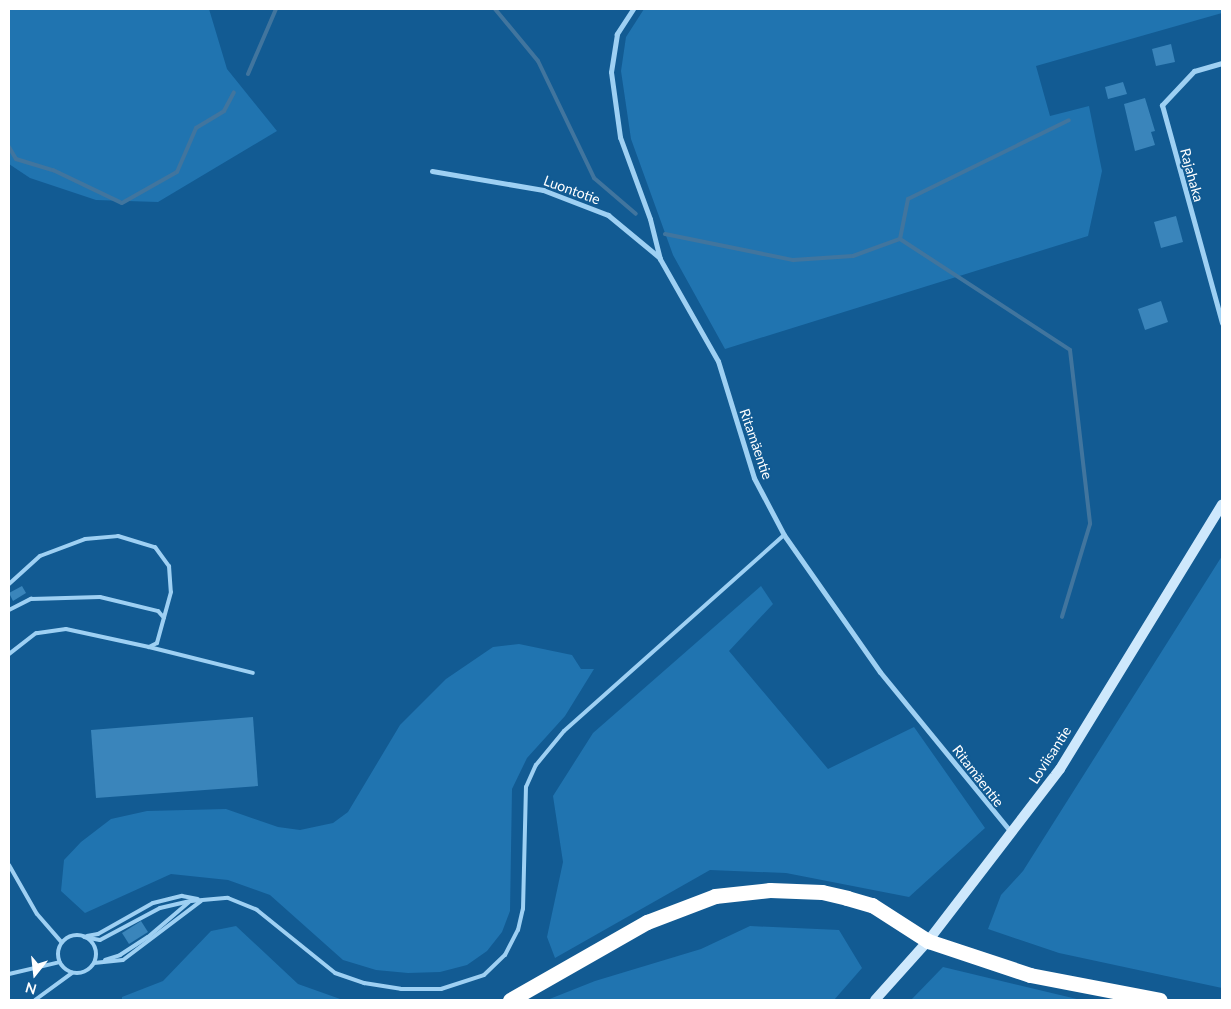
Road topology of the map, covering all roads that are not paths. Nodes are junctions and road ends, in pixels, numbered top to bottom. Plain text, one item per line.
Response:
1 (633, 9) edge
2 (1222, 62) edge
3 (432, 170) dead end
4 (660, 259) junction
5 (1222, 324) edge
6 (1222, 505) edge
7 (784, 535) junction
8 (9, 584) edge
9 (9, 610) edge
10 (164, 618) junction
11 (148, 647) junction
12 (9, 654) edge
13 (253, 673) dead end
14 (1012, 833) junction
15 (9, 865) edge
16 (203, 900) junction
17 (191, 901) junction
18 (84, 936) junction
19 (928, 941) junction
20 (61, 942) junction
21 (60, 962) junction
22 (94, 963) junction
23 (72, 973) junction
24 (9, 974) edge
25 (34, 1000) edge
26 (510, 1000) edge
27 (874, 1000) edge
28 (1160, 1000) edge

1 - 4 street, Ritamäentie
2 - 5 street, Rajahaka
3 - 4 street, Luontotie
4 - 7 street, Ritamäentie
6 - 14 main road, Loviisantie
7 - 14 street, Ritamäentie
7 - 16 lane
8 - 10 lane
9 - 10 lane
10 - 11 lane
11 - 12 lane
11 - 13 lane
14 - 19 main road, Loviisantie
15 - 20 lane
16 - 17 lane
16 - 18 lane
16 - 22 lane
17 - 18 lane
17 - 22 lane
18 - 20 lane
18 - 22 lane
19 - 26 highway
19 - 27 main road, Loviisantie
19 - 28 highway
20 - 21 lane
21 - 23 lane
21 - 24 lane
22 - 23 lane
23 - 25 lane

